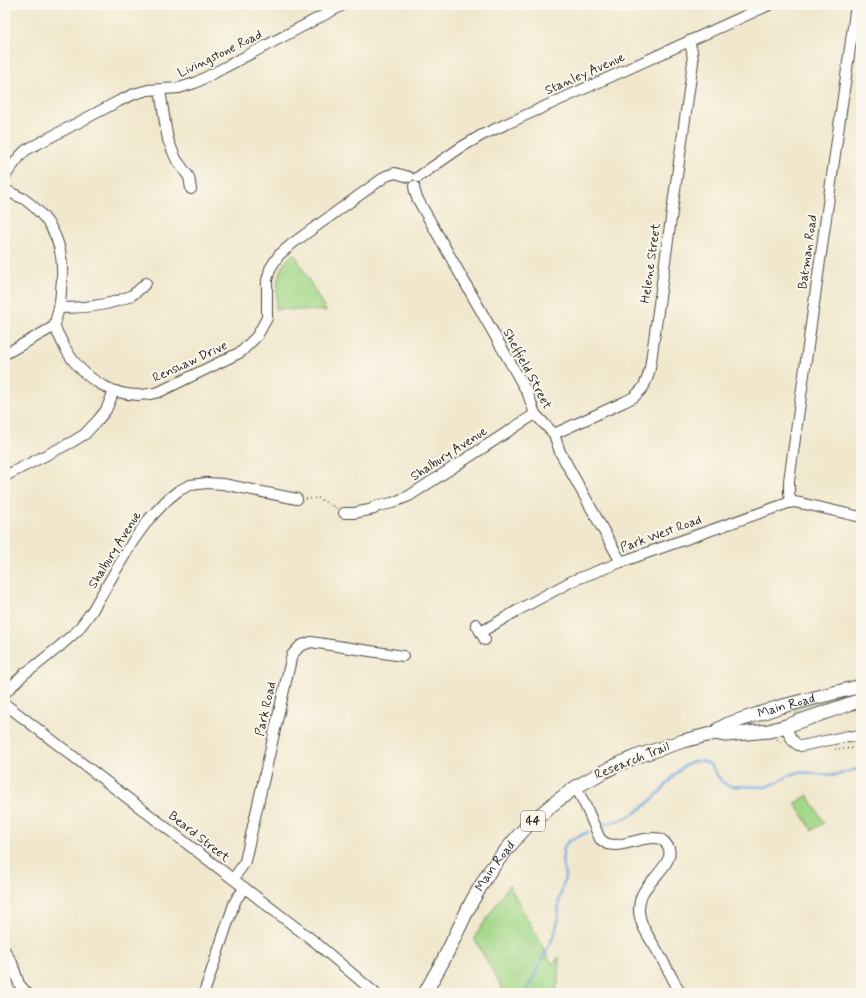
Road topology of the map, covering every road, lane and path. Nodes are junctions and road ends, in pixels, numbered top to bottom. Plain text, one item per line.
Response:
1 (343, 5) edge
2 (769, 5) edge
3 (856, 5) edge
4 (689, 41) junction
5 (160, 90) junction
6 (5, 176) edge
7 (414, 180) junction
8 (191, 189) dead end
9 (5, 190) edge
10 (146, 283) dead end
11 (59, 308) junction
12 (55, 326) junction
13 (5, 354) edge
14 (114, 391) junction
15 (535, 414) junction
16 (554, 434) junction
17 (5, 476) edge
18 (298, 499) joint
19 (791, 502) junction
20 (344, 513) joint
21 (861, 517) edge
22 (621, 562) junction
23 (481, 632) dead end
24 (403, 656) dead end
25 (861, 686) edge
26 (5, 693) edge
27 (861, 700) edge
28 (5, 704) edge
29 (779, 707) junction
30 (786, 726) junction
31 (715, 733) junction
32 (861, 737) edge
33 (576, 787) junction
34 (233, 879) junction
35 (245, 888) junction
36 (5, 952) edge
37 (27, 993) edge
38 (204, 993) edge
39 (375, 993) edge
40 (425, 993) edge
41 (680, 993) edge

1 - 5 street, Livingstone Road
2 - 4 street, Stanley Avenue
3 - 19 street, Batman Road
4 - 7 street, Stanley Avenue
4 - 16 street, Helene Street
5 - 6 street, Livingstone Road
5 - 8 street
7 - 14 street, Renshaw Drive
7 - 15 street, Sheffield Street
9 - 11 street
10 - 11 street
11 - 12 street
12 - 13 street
12 - 14 street, Renshaw Drive
14 - 17 street
15 - 16 street, Sheffield Street
15 - 20 street, Shalbury Avenue
16 - 22 street, Sheffield Street
18 - 20 path
18 - 26 street, Shalbury Avenue
19 - 21 street, Park West Road
19 - 22 street, Park West Road
22 - 23 street, Park West Road
24 - 34 street, Park Road
25 - 29 main road, Main Road / 44
27 - 30 main road, Main Road / 44
28 - 34 street, Beard Street
29 - 30 main road
29 - 31 main road, Main Road / 44
30 - 31 main road, Main Road / 44
30 - 32 street
31 - 33 main road, Main Road / 44
33 - 40 main road, Main Road / 44
33 - 41 street
34 - 35 street, Beard Street
35 - 38 street
35 - 39 street, Beard Street
36 - 37 street

